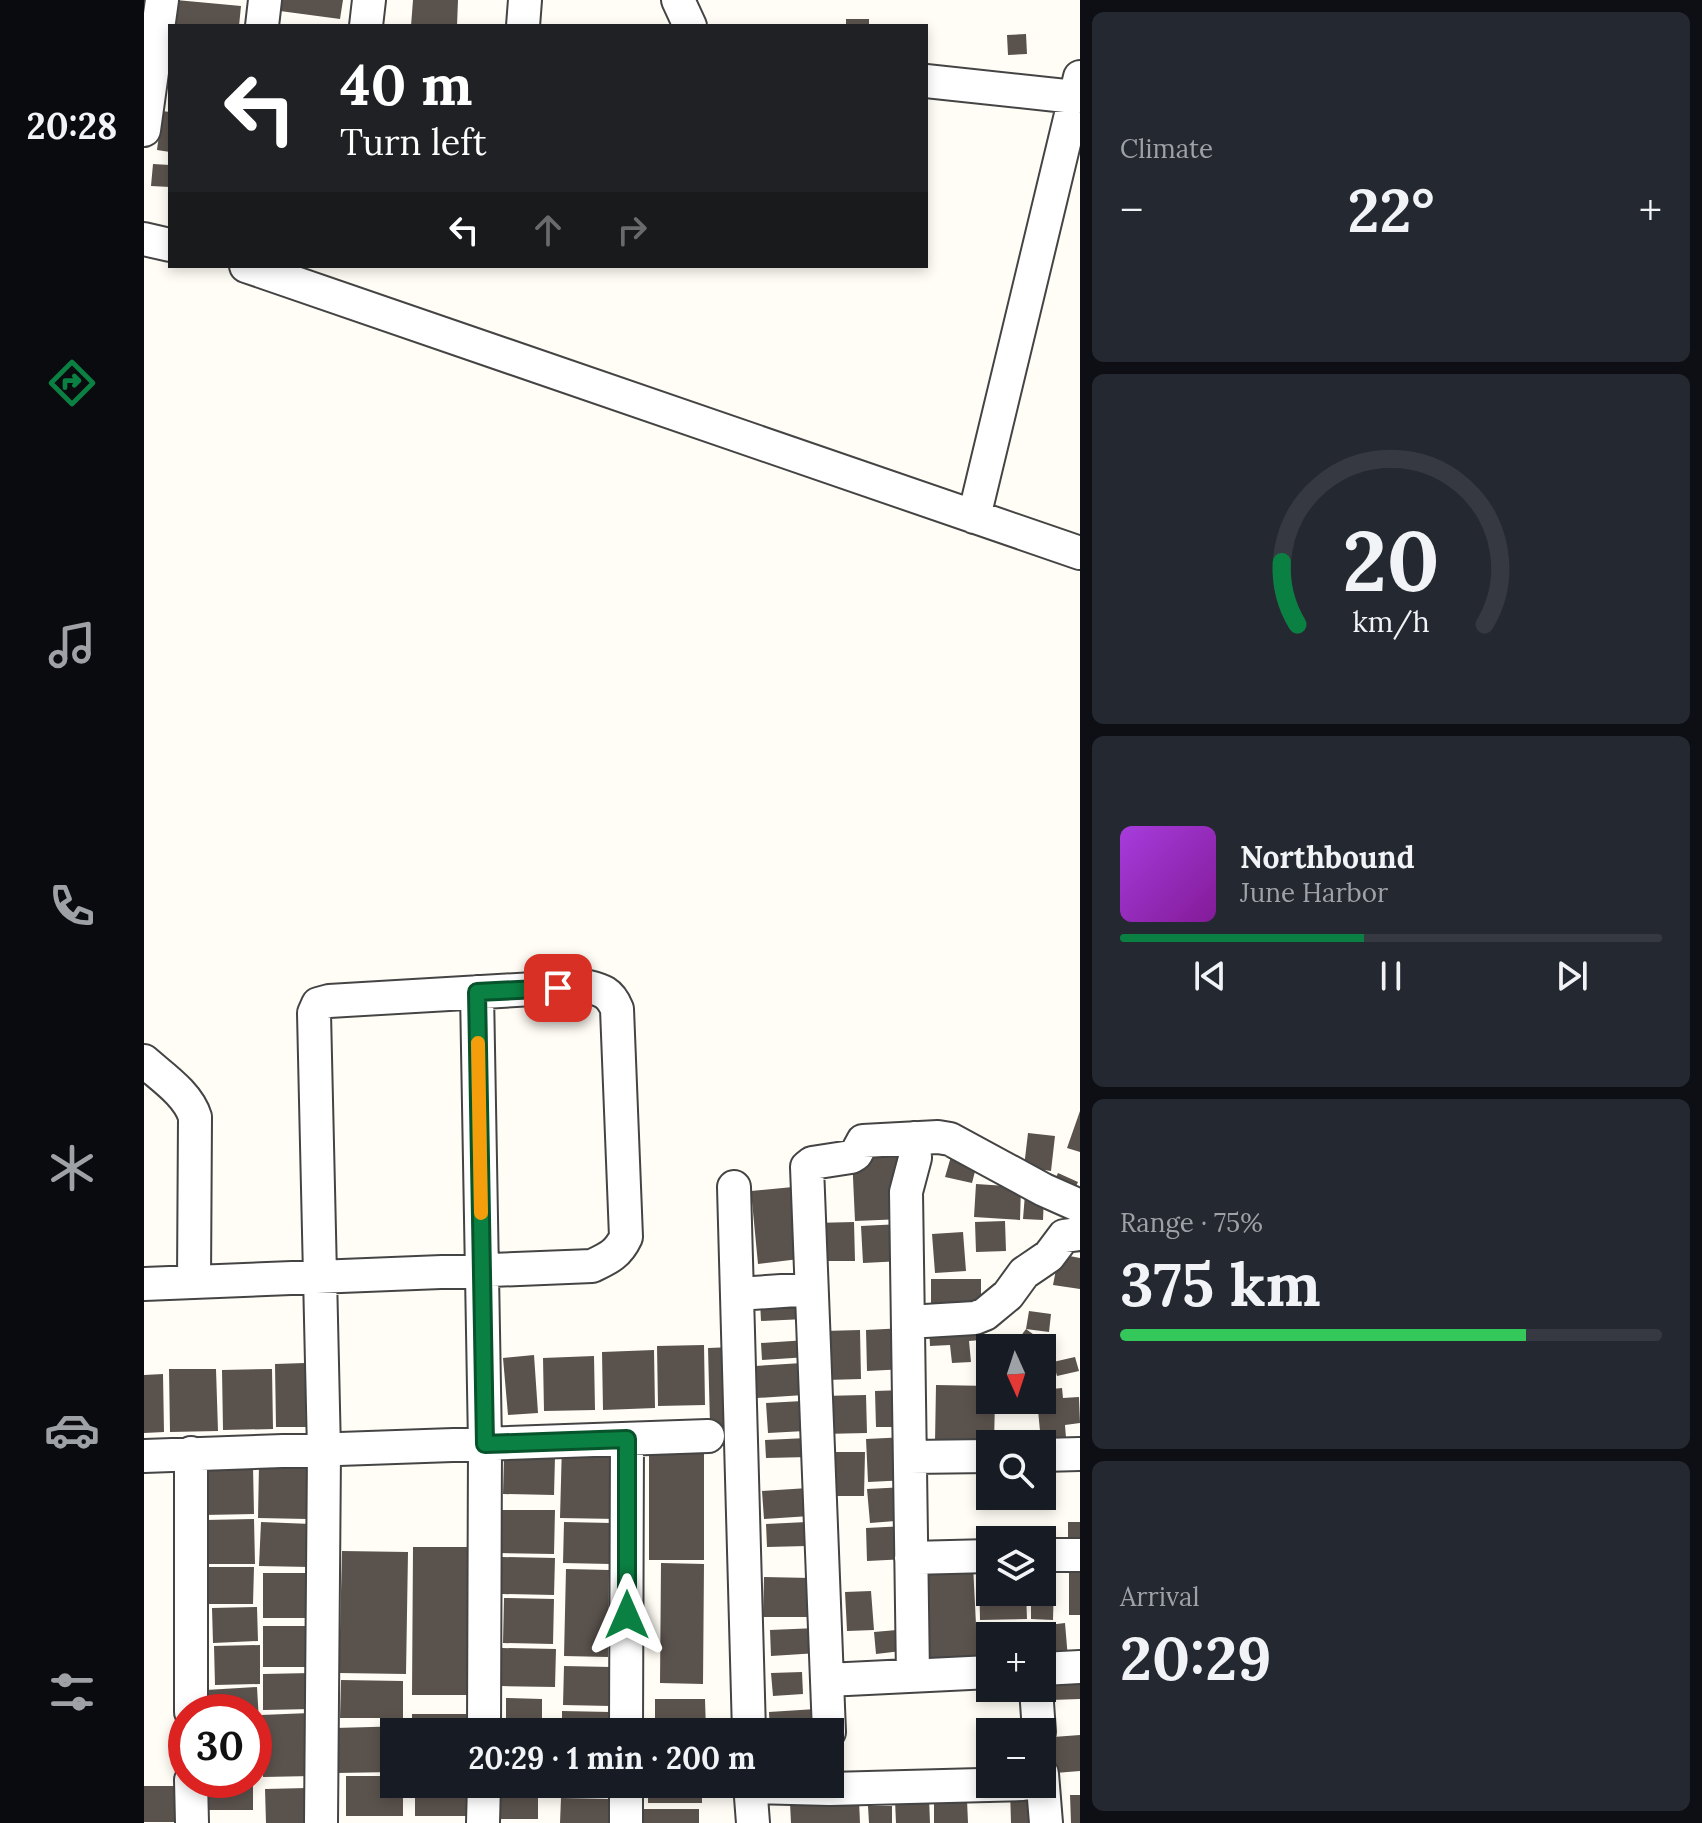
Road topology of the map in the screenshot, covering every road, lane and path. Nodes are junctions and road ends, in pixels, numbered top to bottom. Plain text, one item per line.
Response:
1 (162, 0) edge
2 (265, 0) edge
3 (369, 0) edge
4 (525, 0) edge
5 (678, 0) edge
6 (262, 24) edge
7 (366, 24) edge
8 (523, 24) edge
9 (689, 24) edge
10 (928, 81) edge
11 (1078, 87) edge
12 (144, 130) edge
13 (144, 239) edge
14 (168, 245) edge
15 (259, 268) edge
16 (334, 280) edge
17 (974, 517) junction
18 (1080, 553) edge
19 (477, 992) junction
20 (144, 1061) edge
21 (914, 1138) junction
22 (734, 1187) dead end
23 (1080, 1206) edge
24 (1080, 1234) edge
25 (482, 1270) junction
26 (321, 1275) junction
27 (194, 1281) junction
28 (144, 1284) edge
29 (811, 1289) junction
30 (738, 1294) junction
31 (908, 1322) junction
32 (708, 1436) dead end
33 (627, 1439) junction
34 (485, 1444) junction
35 (324, 1451) junction
36 (191, 1453) junction
37 (1080, 1454) edge
38 (1056, 1455) edge
39 (144, 1456) edge
40 (976, 1456) edge
41 (910, 1457) junction
42 (1056, 1555) edge
43 (1080, 1555) edge
44 (976, 1556) edge
45 (911, 1558) junction
46 (1080, 1667) edge
47 (1056, 1668) edge
48 (976, 1673) edge
49 (913, 1675) junction
50 (827, 1680) junction
51 (191, 1694) edge
52 (484, 1718) edge
53 (626, 1718) edge
54 (749, 1718) edge
55 (828, 1718) edge
56 (844, 1784) edge
57 (976, 1784) edge
58 (191, 1798) edge
59 (484, 1798) edge
60 (626, 1798) edge
61 (751, 1798) edge
62 (1044, 1798) edge
63 (192, 1823) edge
64 (321, 1823) edge
65 (483, 1823) edge
66 (626, 1823) edge
67 (753, 1823) edge
68 (1046, 1823) edge

1 - 12 street
2 - 6 street
3 - 7 street
4 - 8 street
5 - 9 street
10 - 11 street
11 - 17 street
13 - 14 street
15 - 16 street
16 - 17 street
17 - 18 street
19 - 25 street
19 - 25 street
19 - 26 street
20 - 27 street
21 - 23 street
21 - 29 street
21 - 31 street
22 - 30 street
24 - 31 street
25 - 26 street
25 - 34 street
26 - 27 street
26 - 35 street
27 - 28 street
29 - 30 street
29 - 50 street
30 - 54 street
31 - 41 street
32 - 33 street
33 - 34 street
33 - 53 street
34 - 35 street
34 - 52 street
35 - 36 street
35 - 64 street
36 - 39 street
36 - 51 street
37 - 38 street
40 - 41 street
41 - 45 street
42 - 43 street
44 - 45 street
45 - 49 street
46 - 47 street
48 - 49 street
49 - 50 street
50 - 55 street
56 - 57 street
58 - 63 street
59 - 65 street
60 - 66 street
61 - 67 street
62 - 68 street

